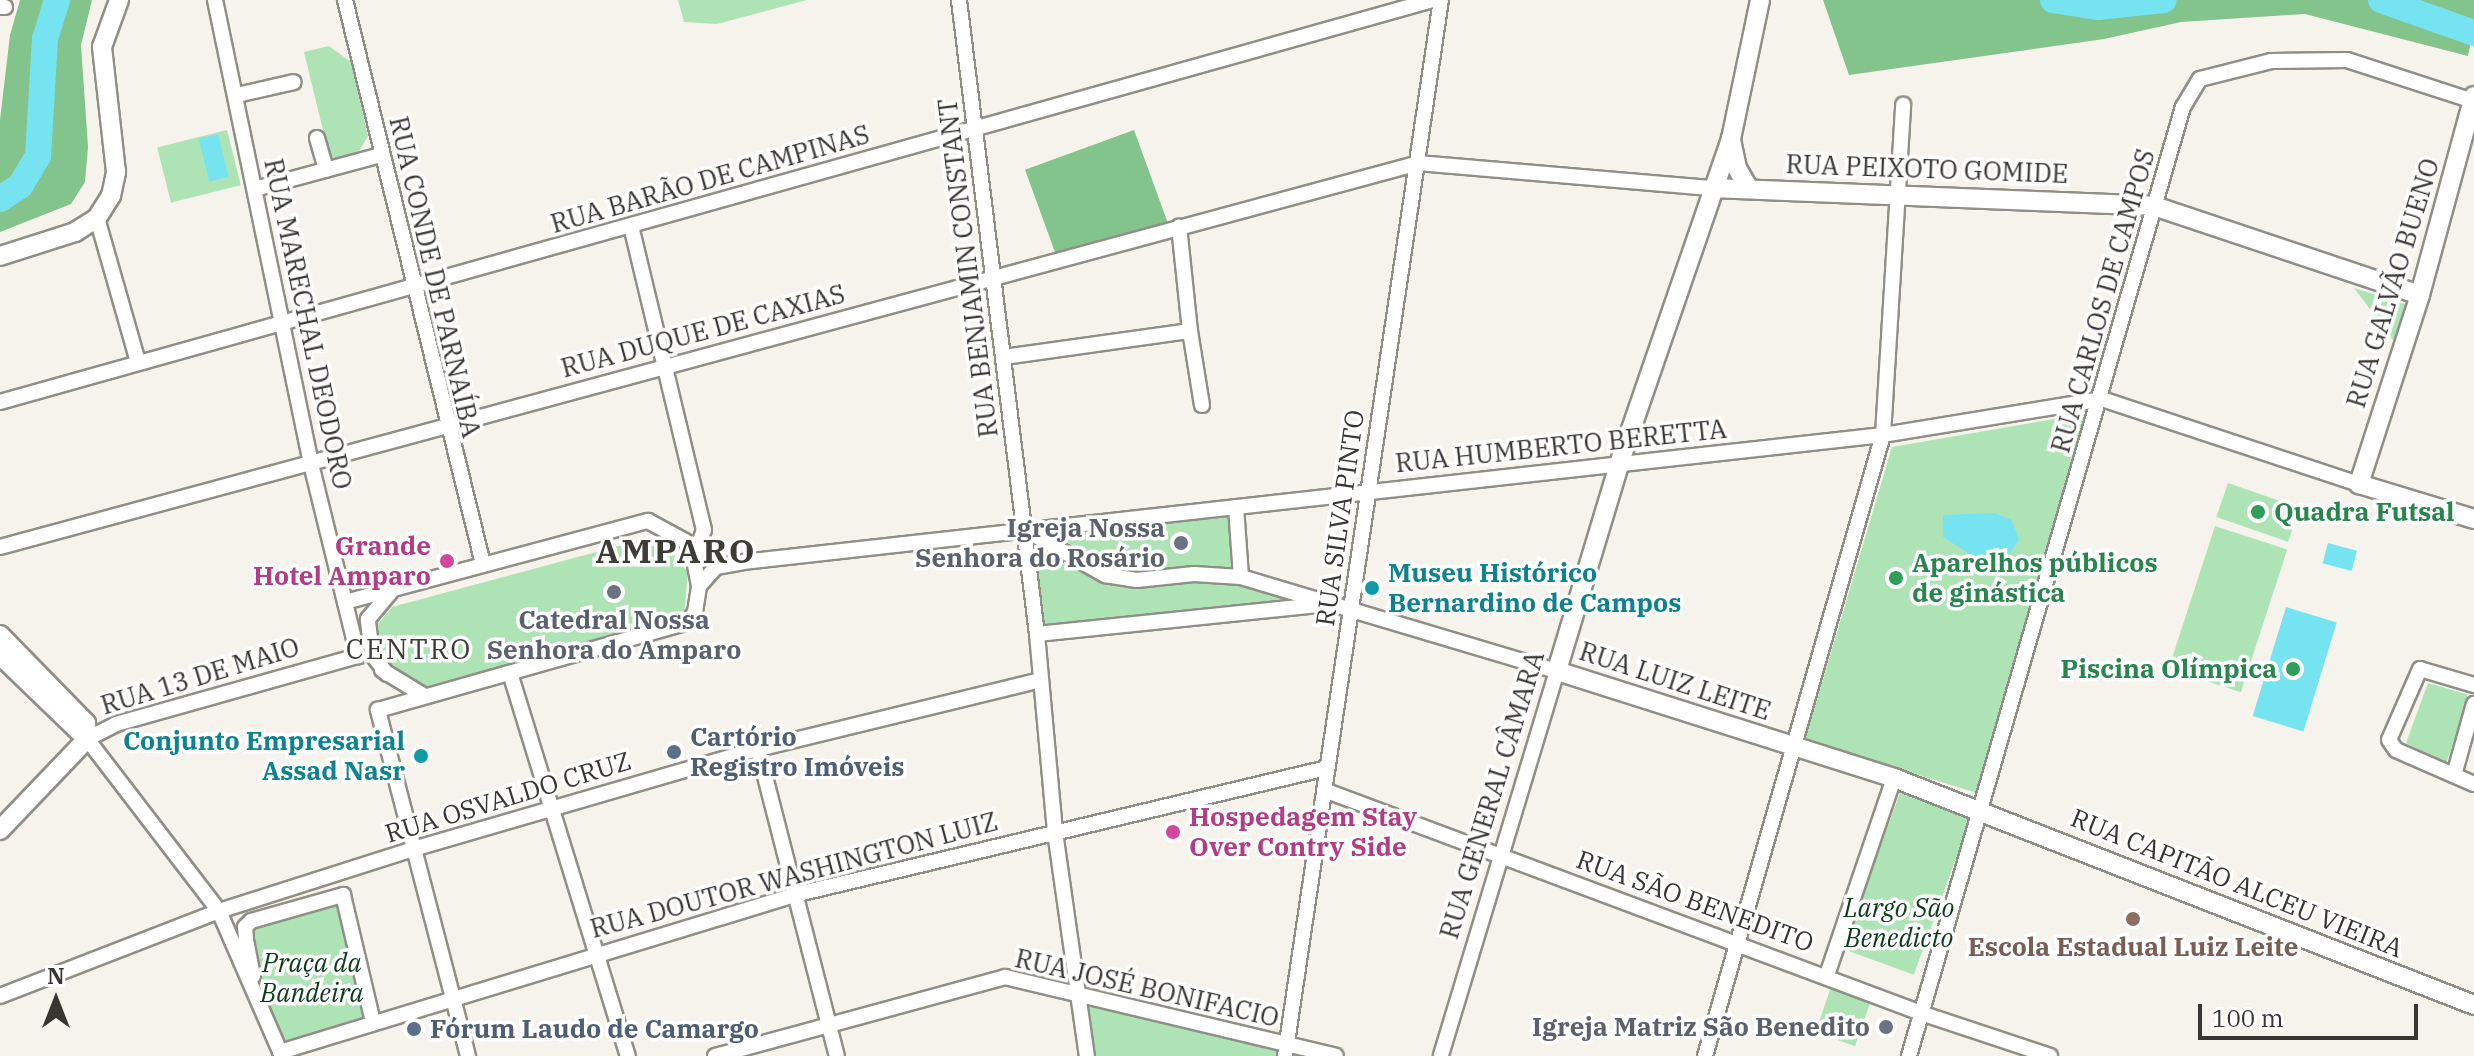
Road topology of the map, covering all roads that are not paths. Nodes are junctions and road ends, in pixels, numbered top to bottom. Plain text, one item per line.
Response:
1 (119, 0) edge
2 (215, 0) edge
3 (345, 0) edge
4 (959, 0) edge
5 (1433, 0) edge
6 (1441, 0) edge
7 (1760, 0) edge
8 (294, 82) dead end
9 (237, 95) junction
10 (2474, 99) edge
11 (1903, 105) dead end
12 (976, 127) junction
13 (317, 138) dead end
14 (1731, 139) junction
15 (381, 155) junction
16 (1419, 163) junction
17 (326, 170) junction
18 (1712, 188) junction
19 (255, 189) junction
20 (1749, 189) junction
21 (1899, 194) junction
22 (2154, 206) junction
23 (97, 218) junction
24 (631, 227) junction
25 (1179, 227) junction
26 (0, 256) edge
27 (996, 276) junction
28 (414, 289) junction
29 (2420, 295) junction
30 (283, 324) junction
31 (1190, 331) junction
32 (1004, 357) junction
33 (138, 362) junction
34 (667, 365) junction
35 (2102, 399) junction
36 (0, 402) edge
37 (1202, 405) dead end
38 (446, 428) junction
39 (1883, 435) junction
40 (311, 464) junction
41 (1619, 465) junction
42 (2359, 484) junction
43 (1367, 491) junction
44 (1236, 507) junction
45 (2474, 519) edge
46 (1024, 529) junction
47 (0, 547) edge
48 (694, 560) junction
49 (483, 564) junction
50 (1241, 577) junction
51 (699, 586) junction
52 (394, 589) junction
53 (345, 602) junction
54 (1333, 603) junction
55 (1351, 608) junction
56 (1037, 634) junction
57 (0, 635) edge
58 (0, 655) edge
59 (358, 656) junction
60 (1557, 671) junction
61 (510, 673) junction
62 (387, 674) junction
63 (1041, 680) junction
64 (2474, 685) edge
65 (427, 696) junction
66 (2474, 704) edge
67 (87, 739) junction
68 (1792, 745) junction
69 (758, 749) junction
70 (1327, 768) junction
71 (2454, 775) junction
72 (1894, 778) junction
73 (2474, 784) edge
74 (1324, 790) junction
75 (552, 807) junction
76 (1980, 810) junction
77 (0, 830) edge
78 (1055, 832) junction
79 (413, 849) junction
80 (1501, 855) junction
81 (798, 894) junction
82 (219, 911) junction
83 (1737, 942) junction
84 (595, 951) junction
85 (1827, 975) junction
86 (254, 988) junction
87 (0, 996) edge
88 (452, 996) junction
89 (1079, 997) junction
90 (2474, 1005) edge
91 (1921, 1013) junction
92 (373, 1022) junction
93 (829, 1023) junction
94 (1286, 1050) edge
95 (281, 1054) edge
96 (468, 1056) edge
97 (628, 1056) edge
98 (715, 1056) edge
99 (837, 1056) edge
100 (1087, 1056) edge
101 (1336, 1056) edge
102 (1441, 1056) edge
103 (1705, 1056) edge
104 (1909, 1056) edge
105 (2050, 1056) edge

1 - 23 street
2 - 9 street, RUA MARECHAL DEODORO
3 - 15 street, RUA CONDE DE PARNAÍBA
4 - 12 street, RUA BENJAMIN CONSTANT
5 - 12 street, RUA BARÃO DE CAMPINAS
6 - 16 street, RUA SILVA PINTO
7 - 14 street, RUA GENERAL CÂMARA
8 - 9 street
9 - 19 street, RUA MARECHAL DEODORO
10 - 22 street, RUA CARLOS DE CAMPOS
10 - 29 street, RUA GALVÃO BUENO
11 - 21 street
12 - 24 street, RUA BARÃO DE CAMPINAS
12 - 27 street, RUA BENJAMIN CONSTANT
13 - 17 street
14 - 18 street, RUA GENERAL CÂMARA
14 - 20 street
15 - 17 street
15 - 28 street, RUA CONDE DE PARNAÍBA
16 - 18 street, RUA PEIXOTO GOMIDE
16 - 25 street, RUA DUQUE DE CAXIAS
16 - 43 street, RUA SILVA PINTO
17 - 19 street
18 - 20 street, RUA PEIXOTO GOMIDE
18 - 41 street, RUA GENERAL CÂMARA
19 - 30 street, RUA MARECHAL DEODORO
20 - 21 street, RUA PEIXOTO GOMIDE
21 - 22 street, RUA PEIXOTO GOMIDE
21 - 39 street
22 - 29 street, RUA PEIXOTO GOMIDE
22 - 35 street, RUA CARLOS DE CAMPOS
23 - 26 street
23 - 33 street
24 - 28 street, RUA BARÃO DE CAMPINAS
24 - 34 street
25 - 27 street, RUA DUQUE DE CAXIAS
25 - 31 street
27 - 32 street, RUA BENJAMIN CONSTANT
27 - 34 street, RUA DUQUE DE CAXIAS
28 - 30 street, RUA BARÃO DE CAMPINAS
28 - 38 street, RUA CONDE DE PARNAÍBA
29 - 42 street, RUA GALVÃO BUENO
30 - 33 street, RUA BARÃO DE CAMPINAS
30 - 40 street, RUA MARECHAL DEODORO
31 - 32 street
31 - 37 street
32 - 46 street, RUA BENJAMIN CONSTANT
33 - 36 street, RUA BARÃO DE CAMPINAS
34 - 38 street, RUA DUQUE DE CAXIAS
34 - 48 street
35 - 39 street, RUA HUMBERTO BERETTA
35 - 42 street
35 - 76 street, RUA CARLOS DE CAMPOS
38 - 40 street, RUA DUQUE DE CAXIAS
38 - 49 street, RUA CONDE DE PARNAÍBA
39 - 41 street, RUA HUMBERTO BERETTA
39 - 68 street
40 - 47 street, RUA DUQUE DE CAXIAS
40 - 53 street, RUA MARECHAL DEODORO
41 - 43 street, RUA HUMBERTO BERETTA
41 - 60 street, RUA GENERAL CÂMARA
42 - 45 street
43 - 44 street, RUA HUMBERTO BERETTA
43 - 55 street, RUA SILVA PINTO
44 - 46 street, RUA HUMBERTO BERETTA
44 - 50 street
46 - 50 street, RUA LUIZ LEITE
46 - 51 street, RUA HUMBERTO BERETTA
46 - 56 street, RUA BENJAMIN CONSTANT
48 - 49 street
48 - 51 street
49 - 52 street
50 - 54 street, RUA LUIZ LEITE
51 - 61 street
52 - 53 street
52 - 62 street
53 - 59 street, RUA MARECHAL DEODORO
54 - 55 street, RUA LUIZ LEITE
54 - 56 street
55 - 60 street, RUA LUIZ LEITE
55 - 70 street, RUA SILVA PINTO
56 - 63 street, RUA BENJAMIN CONSTANT
57 - 67 street
58 - 67 street
59 - 62 street
59 - 67 street, RUA 13 DE MAIO
60 - 68 street, RUA LUIZ LEITE
60 - 80 street, RUA GENERAL CÂMARA
61 - 65 street
61 - 75 street
62 - 65 street
63 - 69 street, RUA OSVALDO CRUZ
63 - 78 street, RUA BENJAMIN CONSTANT
64 - 71 street
65 - 79 street
66 - 71 street
67 - 77 street, RUA 13 DE MAIO
67 - 82 street
68 - 72 street, RUA LUIZ LEITE
68 - 83 street
69 - 75 street, RUA OSVALDO CRUZ
69 - 81 street
70 - 74 street, RUA SILVA PINTO
70 - 78 street, RUA DOUTOR WASHINGTON LUIZ
71 - 73 street
72 - 76 street, RUA LUIZ LEITE
72 - 85 street
74 - 80 street, RUA SÃO BENEDITO
74 - 94 street, RUA SILVA PINTO
75 - 79 street, RUA OSVALDO CRUZ
75 - 84 street
76 - 90 street, RUA CAPITÃO ALCEU VIEIRA
76 - 91 street, RUA CARLOS DE CAMPOS
78 - 81 street, RUA DOUTOR WASHINGTON LUIZ
78 - 89 street, RUA BENJAMIN CONSTANT
79 - 82 street, RUA OSVALDO CRUZ
79 - 88 street
80 - 83 street, RUA SÃO BENEDITO
80 - 102 street, RUA GENERAL CÂMARA
81 - 84 street, RUA DOUTOR WASHINGTON LUIZ
81 - 93 street
82 - 86 street
82 - 87 street, RUA OSVALDO CRUZ
83 - 85 street, RUA SÃO BENEDITO
83 - 103 street
84 - 88 street, RUA DOUTOR WASHINGTON LUIZ
84 - 97 street
85 - 91 street, RUA SÃO BENEDITO
86 - 92 street
86 - 95 street
88 - 92 street, RUA DOUTOR WASHINGTON LUIZ
88 - 96 street
89 - 93 street, RUA JOSÉ BONIFACIO
89 - 94 street, RUA JOSÉ BONIFACIO
89 - 100 street, RUA BENJAMIN CONSTANT
91 - 104 street
91 - 105 street, RUA SÃO BENEDITO
92 - 95 street, RUA DOUTOR WASHINGTON LUIZ
93 - 98 street, RUA JOSÉ BONIFACIO
93 - 99 street
94 - 101 street, RUA JOSÉ BONIFACIO

